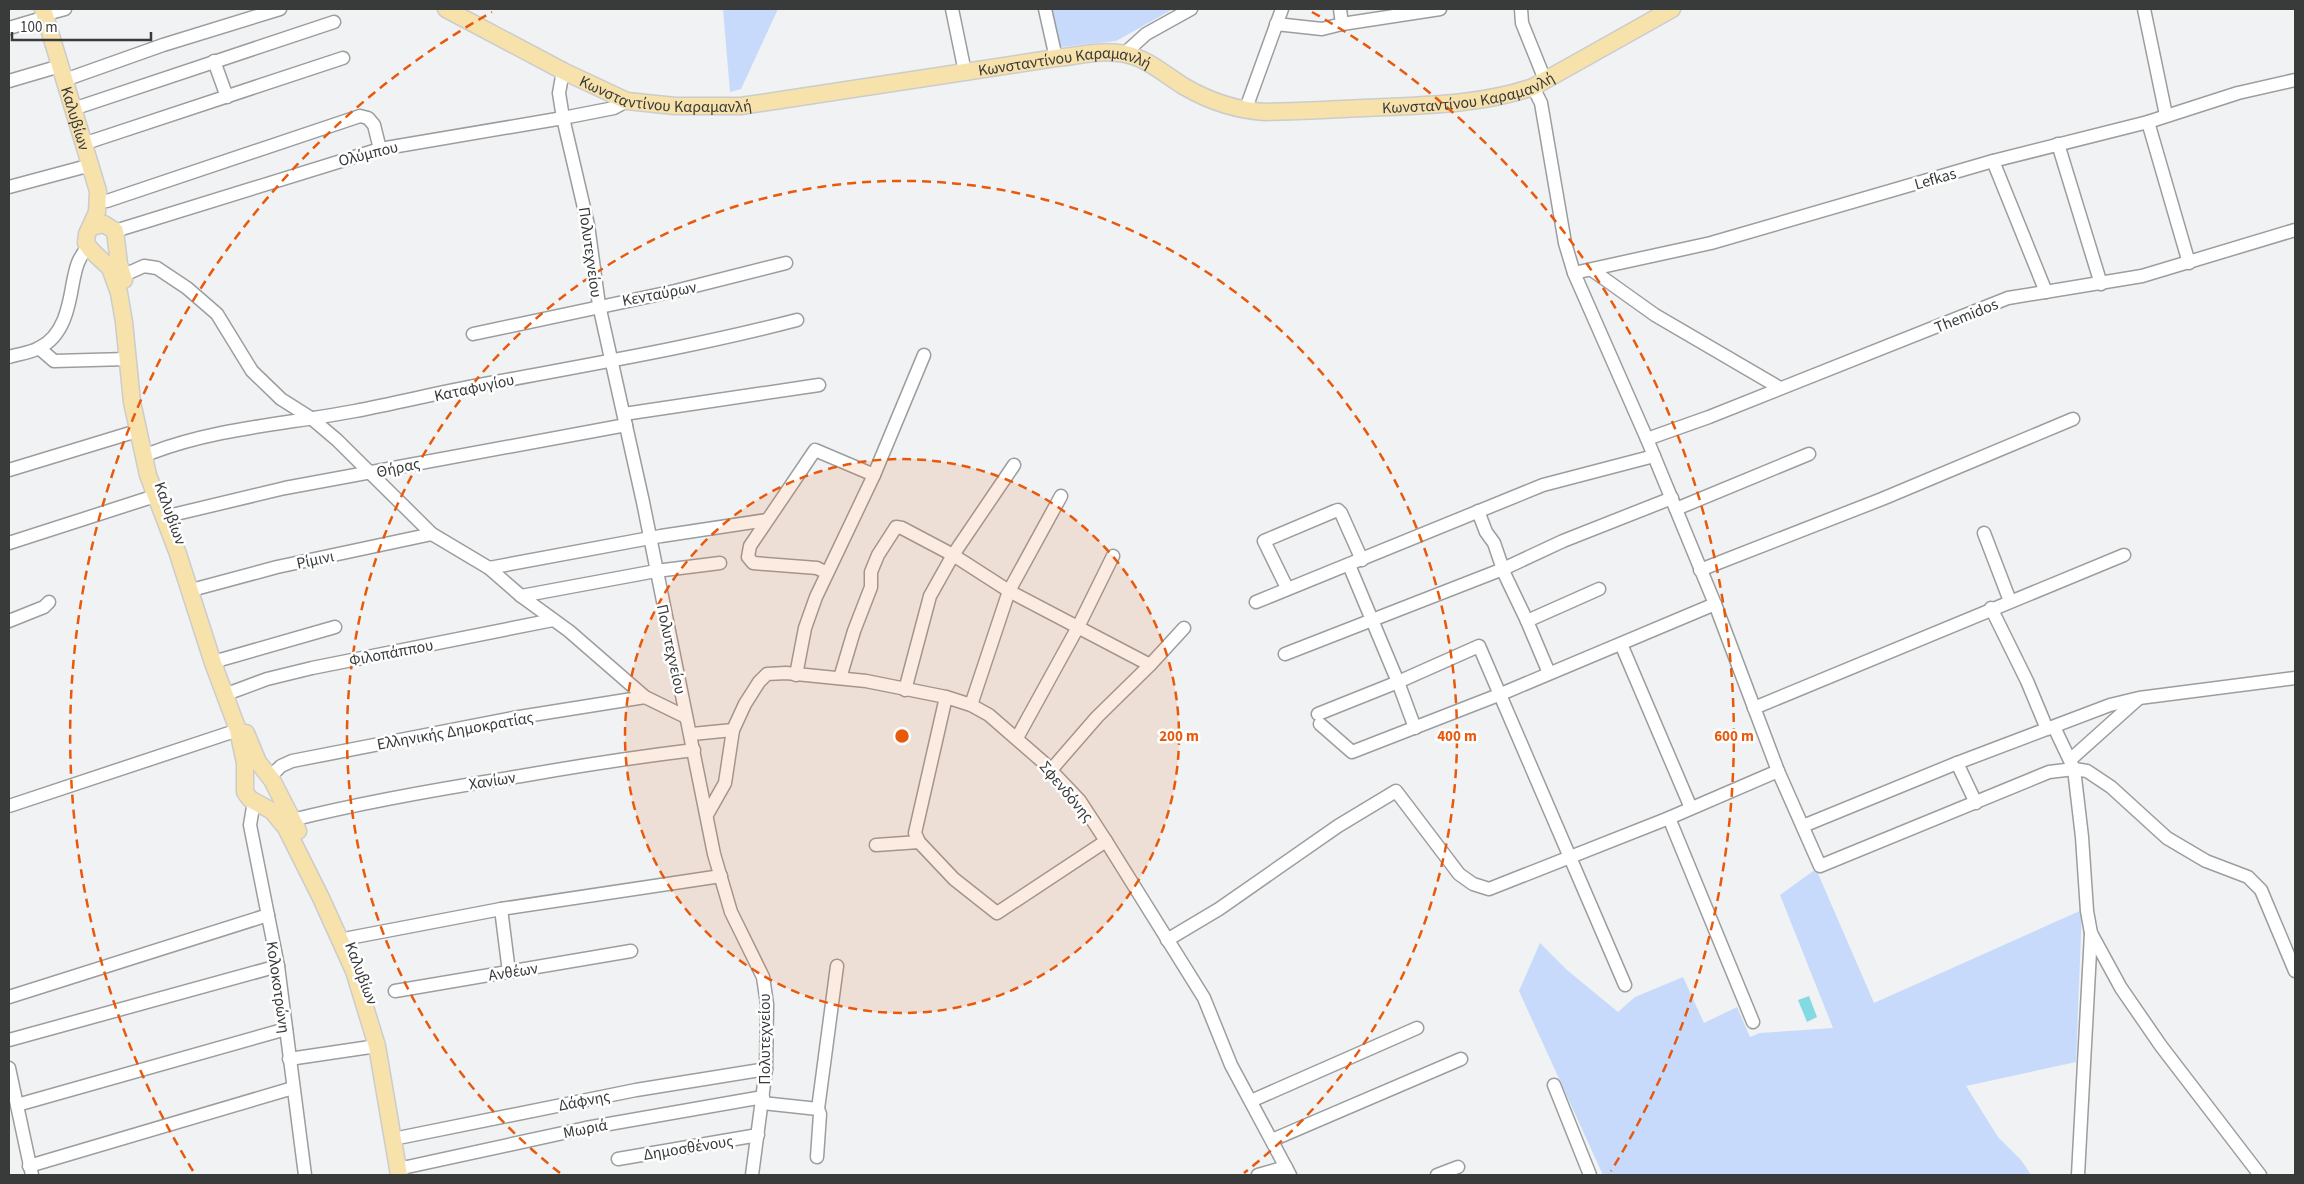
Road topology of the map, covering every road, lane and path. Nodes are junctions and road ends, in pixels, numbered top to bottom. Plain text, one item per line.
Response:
1 (280, 9) edge
2 (446, 9) edge
3 (952, 9) edge
4 (1045, 9) edge
5 (1191, 9) edge
6 (1282, 9) edge
7 (1340, 9) edge
8 (1440, 9) edge
9 (1521, 9) edge
10 (1672, 9) edge
11 (2144, 9) edge
12 (52, 11) edge
13 (334, 22) dead end
14 (1276, 24) junction
15 (1342, 24) junction
16 (9, 28) edge
17 (1124, 54) junction
18 (343, 58) dead end
19 (1056, 58) junction
20 (214, 61) junction
21 (60, 66) junction
22 (563, 71) junction
23 (964, 72) junction
24 (73, 77) junction
25 (2295, 80) edge
26 (9, 81) edge
27 (1539, 84) junction
28 (227, 97) junction
29 (627, 101) junction
30 (82, 106) junction
31 (1245, 111) junction
32 (2166, 115) junction
33 (563, 118) junction
34 (2148, 122) junction
35 (92, 141) junction
36 (2058, 144) junction
37 (380, 149) junction
38 (1993, 162) junction
39 (91, 165) junction
40 (9, 187) edge
41 (107, 201) junction
42 (91, 227) junction
43 (2295, 230) edge
44 (114, 233) junction
45 (92, 250) junction
46 (2189, 263) junction
47 (786, 264) dead end
48 (1592, 270) junction
49 (1574, 273) junction
50 (122, 276) junction
51 (2101, 284) junction
52 (2046, 292) junction
53 (598, 305) junction
54 (797, 320) dead end
55 (473, 334) dead end
56 (39, 348) junction
57 (924, 355) dead end
58 (9, 357) edge
59 (127, 358) junction
60 (611, 361) junction
61 (819, 385) dead end
62 (1780, 388) junction
63 (311, 418) junction
64 (2072, 419) dead end
65 (625, 420) junction
66 (137, 431) junction
67 (1647, 439) junction
68 (151, 452) junction
69 (1809, 454) dead end
70 (1654, 456) junction
71 (1014, 465) dead end
72 (9, 470) edge
73 (372, 473) junction
74 (874, 475) junction
75 (155, 496) junction
76 (1061, 496) dead end
77 (1674, 503) junction
78 (1478, 511) junction
79 (172, 515) junction
80 (767, 520) junction
81 (1984, 532) dead end
82 (432, 534) junction
83 (650, 538) junction
84 (9, 543) edge
85 (2124, 555) dead end
86 (953, 556) junction
87 (1113, 556) dead end
88 (1362, 560) junction
89 (720, 563) dead end
90 (1349, 565) junction
91 (489, 568) junction
92 (1503, 569) junction
93 (1700, 570) junction
94 (656, 571) junction
95 (827, 573) junction
96 (199, 588) junction
97 (1287, 588) junction
98 (1599, 589) dead end
99 (1009, 591) junction
100 (521, 596) junction
101 (2010, 601) junction
102 (49, 602) dead end
103 (1256, 602) dead end
104 (1715, 604) junction
105 (1991, 608) junction
106 (553, 620) junction
107 (1372, 620) junction
108 (9, 621) edge
109 (1526, 621) junction
110 (335, 627) dead end
111 (1078, 627) junction
112 (1184, 628) dead end
113 (1621, 644) junction
114 (1285, 654) dead end
115 (220, 660) junction
116 (1150, 665) junction
117 (1549, 673) junction
118 (796, 675) junction
119 (840, 678) junction
120 (2295, 678) edge
121 (1398, 682) junction
122 (905, 690) junction
123 (232, 692) junction
124 (1501, 694) junction
125 (645, 697) junction
126 (946, 697) junction
127 (2139, 698) junction
128 (971, 705) junction
129 (1754, 708) junction
130 (686, 717) junction
131 (1415, 728) junction
132 (2050, 728) junction
133 (238, 730) junction
134 (733, 730) junction
135 (692, 734) junction
136 (1017, 738) junction
137 (694, 750) junction
138 (1957, 763) junction
139 (2072, 764) junction
140 (1051, 770) junction
141 (1778, 771) junction
142 (270, 779) junction
143 (245, 783) junction
144 (255, 801) junction
145 (1976, 803) junction
146 (9, 806) edge
147 (1691, 808) junction
148 (708, 813) junction
149 (1670, 818) junction
150 (292, 820) junction
151 (1803, 826) junction
152 (1106, 840) junction
153 (919, 842) junction
154 (876, 846) dead end
155 (1572, 858) junction
156 (721, 876) junction
157 (501, 909) junction
158 (268, 915) junction
159 (2091, 933) junction
160 (349, 938) junction
161 (1167, 940) junction
162 (631, 951) dead end
163 (278, 966) junction
164 (837, 966) dead end
165 (2295, 971) edge
166 (509, 972) junction
167 (1625, 985) dead end
168 (395, 991) dead end
169 (9, 997) edge
170 (1753, 1022) dead end
171 (1417, 1028) dead end
172 (286, 1029) junction
173 (9, 1040) edge
174 (377, 1046) junction
175 (289, 1059) junction
176 (1461, 1059) dead end
177 (9, 1068) edge
178 (766, 1069) junction
179 (1554, 1085) dead end
180 (293, 1088) junction
181 (763, 1100) junction
182 (1251, 1101) junction
183 (17, 1105) junction
184 (818, 1109) junction
185 (758, 1136) junction
186 (403, 1137) junction
187 (1272, 1140) junction
188 (817, 1157) dead end
189 (618, 1159) dead end
190 (1458, 1167) dead end
191 (30, 1170) edge
192 (1288, 1171) edge
193 (405, 1172) edge
194 (305, 1175) edge
195 (752, 1175) edge
196 (1258, 1175) edge
197 (1437, 1175) edge
198 (1590, 1175) edge
199 (2078, 1175) edge
200 (2260, 1175) edge

1 - 24 street
2 - 22 main road, Κωνσταντίνου Καραμανλή
3 - 23 street
4 - 19 street
5 - 17 street
6 - 14 street
7 - 15 street
8 - 15 street
9 - 27 street
10 - 27 main road, Κωνσταντίνου Καραμανλή
11 - 32 street
12 - 16 street
12 - 21 main road, Καλυβίων
12 - 24 main road, Καλυβίων
13 - 20 street
14 - 15 street
14 - 31 street
17 - 19 main road, Κωνσταντίνου Καραμανλή
17 - 31 main road, Κωνσταντίνου Καραμανλή
18 - 28 street
19 - 23 main road, Κωνσταντίνου Καραμανλή
20 - 28 street
20 - 30 street
21 - 26 street
21 - 39 main road, Καλυβίων
22 - 29 main road, Κωνσταντίνου Καραμανλή
22 - 33 street, Πολυτεχνείου
23 - 29 main road, Κωνσταντίνου Καραμανλή
24 - 30 main road, Καλυβίων
25 - 32 street, Lefkas
27 - 31 main road, Κωνσταντίνου Καραμανλή
27 - 49 street
28 - 35 street
29 - 33 street, Ολύμπου
30 - 35 main road, Καλυβίων
32 - 34 street, Lefkas
33 - 37 street, Ολύμπου
33 - 53 street, Πολυτεχνείου
34 - 36 street, Lefkas
34 - 46 street
35 - 41 main road, Καλυβίων
36 - 38 street, Lefkas
36 - 51 street
37 - 41 street
37 - 44 street, Ολύμπου
38 - 48 street, Lefkas
38 - 52 street
39 - 40 street
39 - 42 main road, Καλυβίων
41 - 44 main road, Καλυβίων
42 - 44 main road
42 - 45 main road, Καλυβίων
43 - 46 street, Themidos
44 - 45 main road
44 - 50 main road, Καλυβίων
45 - 56 street
45 - 59 main road, Καλυβίων
46 - 51 street, Themidos
47 - 53 street, Κενταύρων
48 - 49 street, Lefkas
48 - 62 street
49 - 67 street
50 - 63 street
50 - 68 main road, Καλυβίων
51 - 52 street, Themidos
52 - 62 street, Themidos
53 - 55 street, Κενταύρων
53 - 60 street, Πολυτεχνείου
54 - 60 street, Καταφυγίου
56 - 58 street
56 - 59 street
57 - 74 street
59 - 66 main road, Καλυβίων
60 - 63 street, Καταφυγίου
60 - 65 street, Πολυτεχνείου
61 - 65 street, Θήρας
62 - 67 street, Themidos
63 - 68 street, Καταφυγίου
63 - 73 street
64 - 93 street
65 - 73 street, Θήρας
65 - 83 street, Πολυτεχνείου
66 - 72 street
66 - 75 main road, Καλυβίων
67 - 70 street
68 - 79 main road, Καλυβίων
69 - 77 street
70 - 77 street
70 - 78 street
71 - 86 street
73 - 79 street, Θήρας
73 - 82 street
74 - 80 street
74 - 95 street
75 - 84 street
75 - 133 main road, Καλυβίων
76 - 99 street
77 - 92 street
77 - 93 street
78 - 88 street
78 - 92 street
79 - 96 main road, Καλυβίων
80 - 83 street
80 - 95 street
81 - 101 street
82 - 91 street
82 - 96 street, Ρίμινι
83 - 91 street
83 - 94 street, Πολυτεχνείου
85 - 101 street
86 - 99 street
86 - 119 street
86 - 122 street
87 - 111 street
88 - 90 street
88 - 97 street
89 - 94 street
90 - 97 street
90 - 107 street
91 - 100 street
92 - 107 street
92 - 109 street
93 - 104 street
94 - 100 street
94 - 130 street, Πολυτεχνείου
95 - 118 street
96 - 115 main road, Καλυβίων
97 - 103 street
98 - 109 street
99 - 111 street
99 - 128 street
100 - 106 street
101 - 105 street
102 - 108 street
104 - 113 street
104 - 129 street
105 - 129 street
105 - 132 street
106 - 123 street, Φιλοπάππου
106 - 125 street
107 - 114 street
107 - 121 street
109 - 117 street
110 - 115 street
111 - 116 street
111 - 136 street
112 - 116 street
113 - 117 street
113 - 147 street
115 - 123 main road, Καλυβίων
116 - 140 street
117 - 124 street
118 - 119 street, Σφενδόνης
118 - 134 street, Σφενδόνης
119 - 122 street, Σφενδόνης
120 - 127 street
121 - 124 street
121 - 131 street
121 - 131 street
122 - 126 street, Σφενδόνης
123 - 142 main road, Καλυβίων
124 - 131 street
124 - 155 street
125 - 130 street
125 - 142 street, Ελληνικής Δημοκρατίας
126 - 128 street, Σφενδόνης
126 - 153 street
127 - 132 street
127 - 139 street
128 - 136 street, Σφενδόνης
129 - 141 street
130 - 135 street, Πολυτεχνείου
132 - 138 street
132 - 139 street
133 - 143 main road, Καλυβίων
133 - 146 street
134 - 135 street
134 - 148 street
135 - 137 street, Πολυτεχνείου
136 - 140 street, Σφενδόνης
137 - 148 street, Πολυτεχνείου
137 - 150 street, Χανίων
138 - 145 street
138 - 151 street
139 - 145 street
139 - 159 street
139 - 165 street
140 - 152 street, Σφενδόνης
141 - 147 street
141 - 151 street
142 - 143 main road
142 - 144 main road
142 - 150 main road, Καλυβίων
143 - 144 main road, Καλυβίων
144 - 158 street, Κολοκοτρώνη
144 - 174 main road, Καλυβίων
145 - 151 street
147 - 149 street
148 - 156 street, Πολυτεχνείου
149 - 155 street
149 - 170 street
150 - 160 main road, Καλυβίων
152 - 153 street
152 - 161 street, Σφενδόνης
153 - 154 street
155 - 161 street
155 - 167 street
156 - 157 street
156 - 178 street, Πολυτεχνείου
157 - 160 street
157 - 166 street
158 - 163 street, Κολοκοτρώνη
158 - 169 street
159 - 199 street
159 - 200 street
160 - 186 main road, Καλυβίων
161 - 182 street, Σφενδόνης
162 - 166 street, Ανθέων
163 - 172 street, Κολοκοτρώνη
163 - 173 street
164 - 184 street
166 - 168 street, Ανθέων
171 - 182 street
172 - 175 street, Κολοκοτρώνη
172 - 183 street
174 - 175 street
174 - 193 main road, Καλυβίων
175 - 180 street, Κολοκοτρώνη
176 - 187 street
177 - 183 street
178 - 181 street, Πολυτεχνείου
178 - 186 street, Δάφνης
179 - 198 street
180 - 191 street
180 - 194 street, Κολοκοτρώνη
181 - 184 street, Μωριά
181 - 185 street, Πολυτεχνείου
181 - 193 street, Μωριά
182 - 187 street, Σφενδόνης
183 - 191 street
184 - 188 street
185 - 189 street, Δημοσθένους
185 - 195 street, Πολυτεχνείου
186 - 193 main road, Καλυβίων
187 - 192 street, Σφενδόνης
190 - 197 street
192 - 196 street

